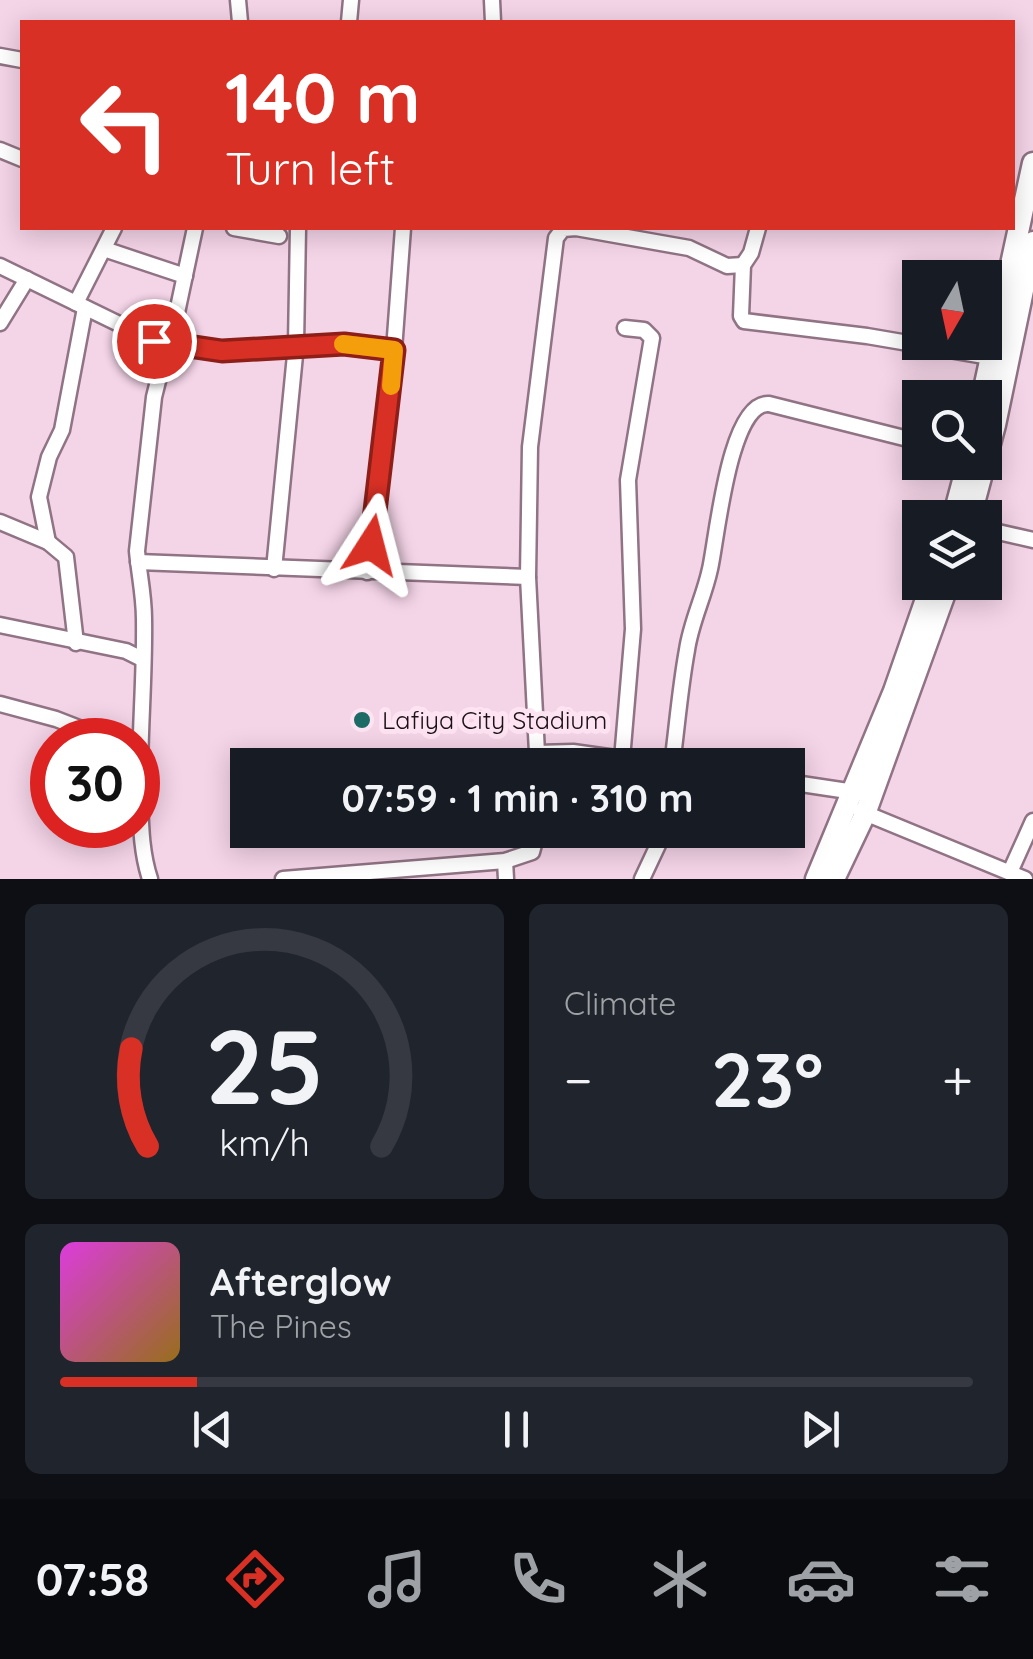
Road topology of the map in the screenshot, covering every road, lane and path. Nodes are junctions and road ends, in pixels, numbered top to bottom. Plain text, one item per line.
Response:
1 (1033, 163) edge
2 (1018, 214) edge
3 (113, 230) edge
4 (195, 230) edge
5 (259, 230) edge
6 (298, 230) edge
7 (403, 230) edge
8 (565, 230) edge
9 (588, 230) edge
10 (757, 230) edge
11 (1015, 230) edge
12 (284, 232) edge
13 (1033, 242) edge
14 (104, 248) junction
15 (295, 259) junction
16 (743, 265) junction
17 (0, 266) edge
18 (185, 276) junction
19 (26, 279) junction
20 (1002, 296) edge
21 (80, 306) junction
22 (0, 323) edge
23 (625, 328) dead end
24 (902, 342) edge
25 (176, 344) junction
26 (296, 345) junction
27 (394, 350) junction
28 (902, 437) edge
29 (975, 500) edge
30 (0, 522) edge
31 (1002, 533) edge
32 (1033, 540) edge
33 (48, 542) junction
34 (138, 562) junction
35 (274, 569) junction
36 (367, 572) junction
37 (528, 577) junction
38 (926, 600) edge
39 (944, 600) edge
40 (0, 625) edge
41 (143, 642) junction
42 (76, 643) junction
43 (126, 651) junction
44 (142, 660) junction
45 (0, 704) edge
46 (56, 718) edge
47 (139, 718) edge
48 (537, 748) edge
49 (623, 748) edge
50 (671, 748) edge
51 (805, 787) edge
52 (859, 801) junction
53 (1033, 821) edge
54 (142, 848) edge
55 (533, 848) edge
56 (657, 848) edge
57 (505, 861) junction
58 (1010, 872) junction
59 (150, 879) edge
60 (288, 879) edge
61 (506, 879) edge
62 (642, 879) edge
63 (816, 879) edge
64 (834, 879) edge
65 (1026, 879) edge

1 - 2 highway
3 - 14 street
4 - 18 street
5 - 12 street
6 - 15 street
7 - 27 street
8 - 37 street
9 - 16 street
10 - 16 street
11 - 20 highway
12 - 15 street
13 - 29 highway
14 - 18 street
14 - 21 street
15 - 26 street
16 - 24 street
17 - 19 street
18 - 25 street
19 - 21 street
19 - 22 street
21 - 25 street
21 - 33 street
23 - 49 street
25 - 26 street
25 - 34 street
26 - 27 street
26 - 35 street
27 - 36 street
28 - 50 street
30 - 33 street
31 - 32 street
33 - 42 street
34 - 35 street
34 - 41 street
35 - 36 street
36 - 37 street
37 - 48 street
38 - 52 highway
39 - 52 highway
40 - 42 street
41 - 43 street
41 - 44 street
42 - 43 street
43 - 44 street
44 - 47 street
45 - 46 street
51 - 52 street
52 - 58 street
52 - 63 highway
52 - 64 highway
53 - 58 street
54 - 59 street
55 - 57 street
56 - 62 street
57 - 60 street
57 - 61 street
58 - 65 street

